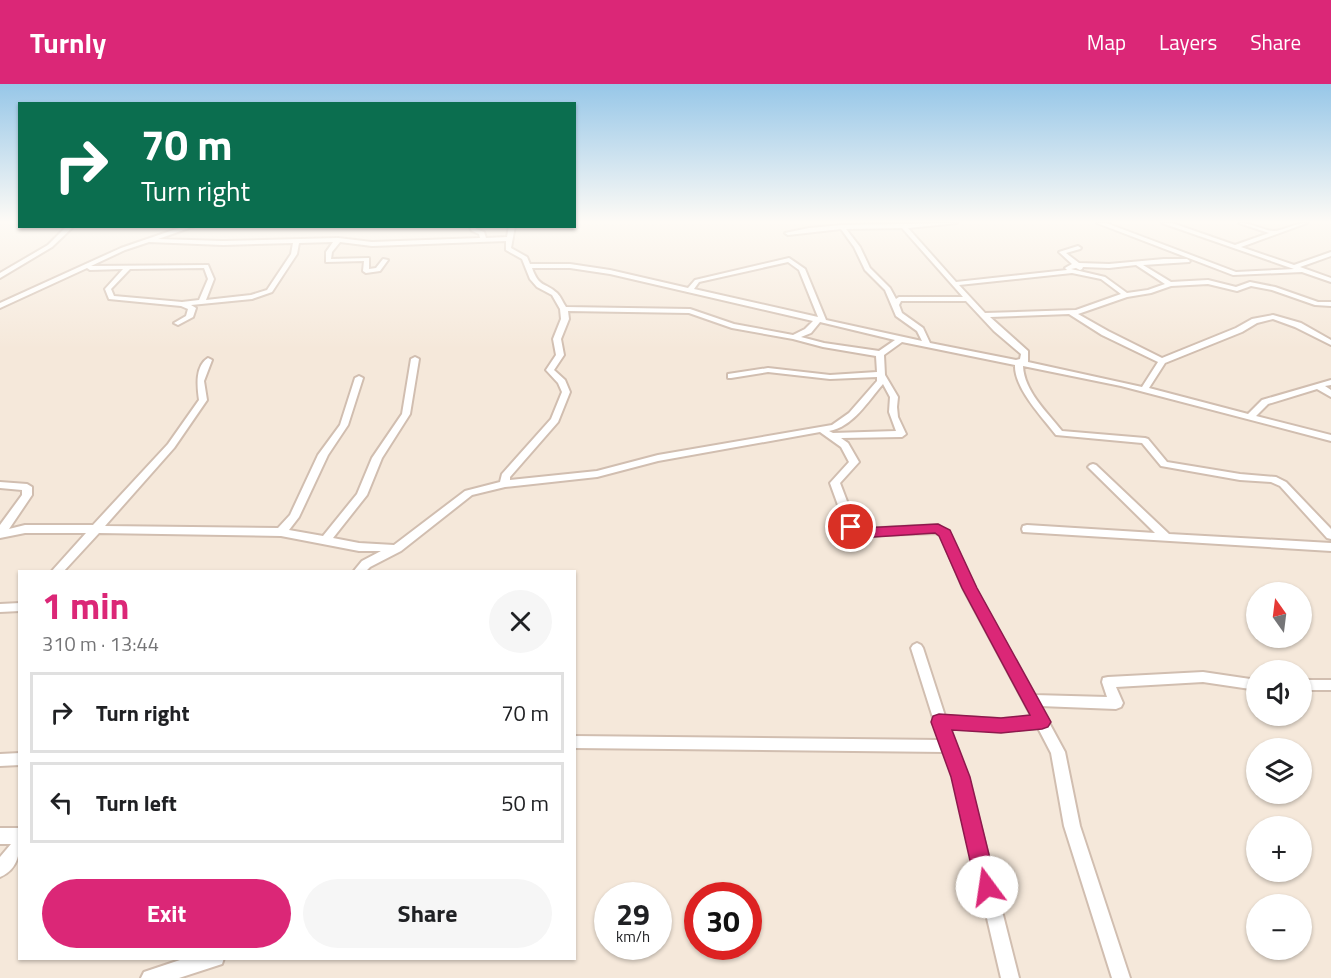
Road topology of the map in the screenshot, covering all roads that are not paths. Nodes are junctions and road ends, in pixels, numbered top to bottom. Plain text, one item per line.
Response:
1 (19, 265) edge
2 (92, 265) edge
3 (286, 265) edge
4 (367, 265) edge
5 (382, 265) edge
6 (768, 265) edge
7 (796, 265) edge
8 (865, 265) edge
9 (937, 265) edge
10 (1074, 265) edge
11 (1133, 265) edge
12 (1139, 265) edge
13 (1207, 265) edge
14 (1285, 265) edge
15 (1307, 265) edge
16 (530, 266) joint
17 (86, 268) junction
18 (1074, 268) junction
19 (126, 269) junction
20 (1297, 269) junction
21 (1235, 274) junction
22 (0, 276) edge
23 (1331, 280) edge
24 (954, 284) junction
25 (1170, 284) junction
26 (1250, 284) junction
27 (690, 290) junction
28 (1126, 295) junction
29 (969, 299) junction
30 (202, 302) junction
31 (183, 304) junction
32 (1331, 304) edge
33 (895, 305) junction
34 (0, 306) edge
35 (564, 309) junction
36 (1070, 312) junction
37 (984, 315) junction
38 (821, 320) junction
39 (178, 323) dead end
40 (794, 337) junction
41 (901, 339) junction
42 (1331, 343) edge
43 (927, 344) junction
44 (880, 354) junction
45 (415, 359) dead end
46 (208, 360) dead end
47 (1161, 361) junction
48 (1022, 362) junction
49 (883, 375) junction
50 (731, 376) dead end
51 (359, 378) dead end
52 (1331, 382) edge
53 (1320, 387) junction
54 (1144, 390) junction
55 (1331, 394) edge
56 (1250, 417) junction
57 (826, 433) junction
58 (1331, 438) edge
59 (849, 440) junction
60 (1093, 467) dead end
61 (505, 484) junction
62 (0, 485) edge
63 (98, 529) junction
64 (1027, 529) dead end
65 (281, 532) junction
66 (0, 533) edge
67 (1331, 535) edge
68 (1167, 538) junction
69 (326, 541) junction
70 (397, 548) junction
71 (1331, 548) edge
72 (58, 570) edge
73 (360, 570) edge
74 (18, 607) edge
75 (0, 608) edge
76 (917, 648) dead end
77 (1246, 683) edge
78 (1312, 685) edge
79 (1331, 685) edge
80 (1031, 700) junction
81 (939, 722) junction
82 (1042, 722) junction
83 (576, 742) edge
84 (948, 746) junction
85 (18, 759) edge
86 (0, 760) edge
87 (0, 836) edge
88 (18, 836) edge
89 (18, 846) edge
90 (0, 868) edge
91 (209, 960) edge
92 (150, 978) edge
93 (1010, 978) edge
94 (1121, 978) edge

1 - 22 street
2 - 17 street
3 - 30 street
4 - 5 street
6 - 27 street
7 - 38 street
8 - 33 street
9 - 24 street
10 - 18 street
11 - 18 street
12 - 25 street
13 - 21 street
14 - 20 street
15 - 20 street
16 - 27 street
16 - 35 street
17 - 19 street
17 - 34 street
18 - 24 street
18 - 28 street
19 - 30 street
19 - 31 street
20 - 21 street
20 - 23 street
21 - 26 street
24 - 29 street
25 - 26 street
25 - 28 street
26 - 32 street
27 - 38 street
28 - 36 street
29 - 33 street
29 - 37 street
30 - 31 street
31 - 39 street
33 - 43 street
35 - 40 street
35 - 61 street
36 - 37 street
36 - 47 street
37 - 48 street
38 - 40 street
38 - 41 street
40 - 44 street
41 - 43 street
41 - 44 street
42 - 47 street
43 - 48 street
44 - 49 street
45 - 69 street
46 - 63 street
47 - 54 street
48 - 54 street
48 - 67 street
49 - 50 street
49 - 57 street
49 - 59 street
51 - 65 street
52 - 53 street
53 - 55 street
53 - 56 street
54 - 56 street
56 - 58 street
57 - 59 street
57 - 61 street
59 - 80 street
60 - 68 street
61 - 70 street
62 - 66 street
63 - 65 street
63 - 66 street
63 - 72 street
64 - 68 street
65 - 69 street
68 - 71 street
69 - 70 street
70 - 73 street
74 - 75 street
76 - 81 street
77 - 80 street
78 - 79 street
80 - 82 street
81 - 82 street
81 - 84 street
82 - 94 street
83 - 84 street
84 - 93 street
85 - 86 street
87 - 88 street
89 - 90 street
91 - 92 street

